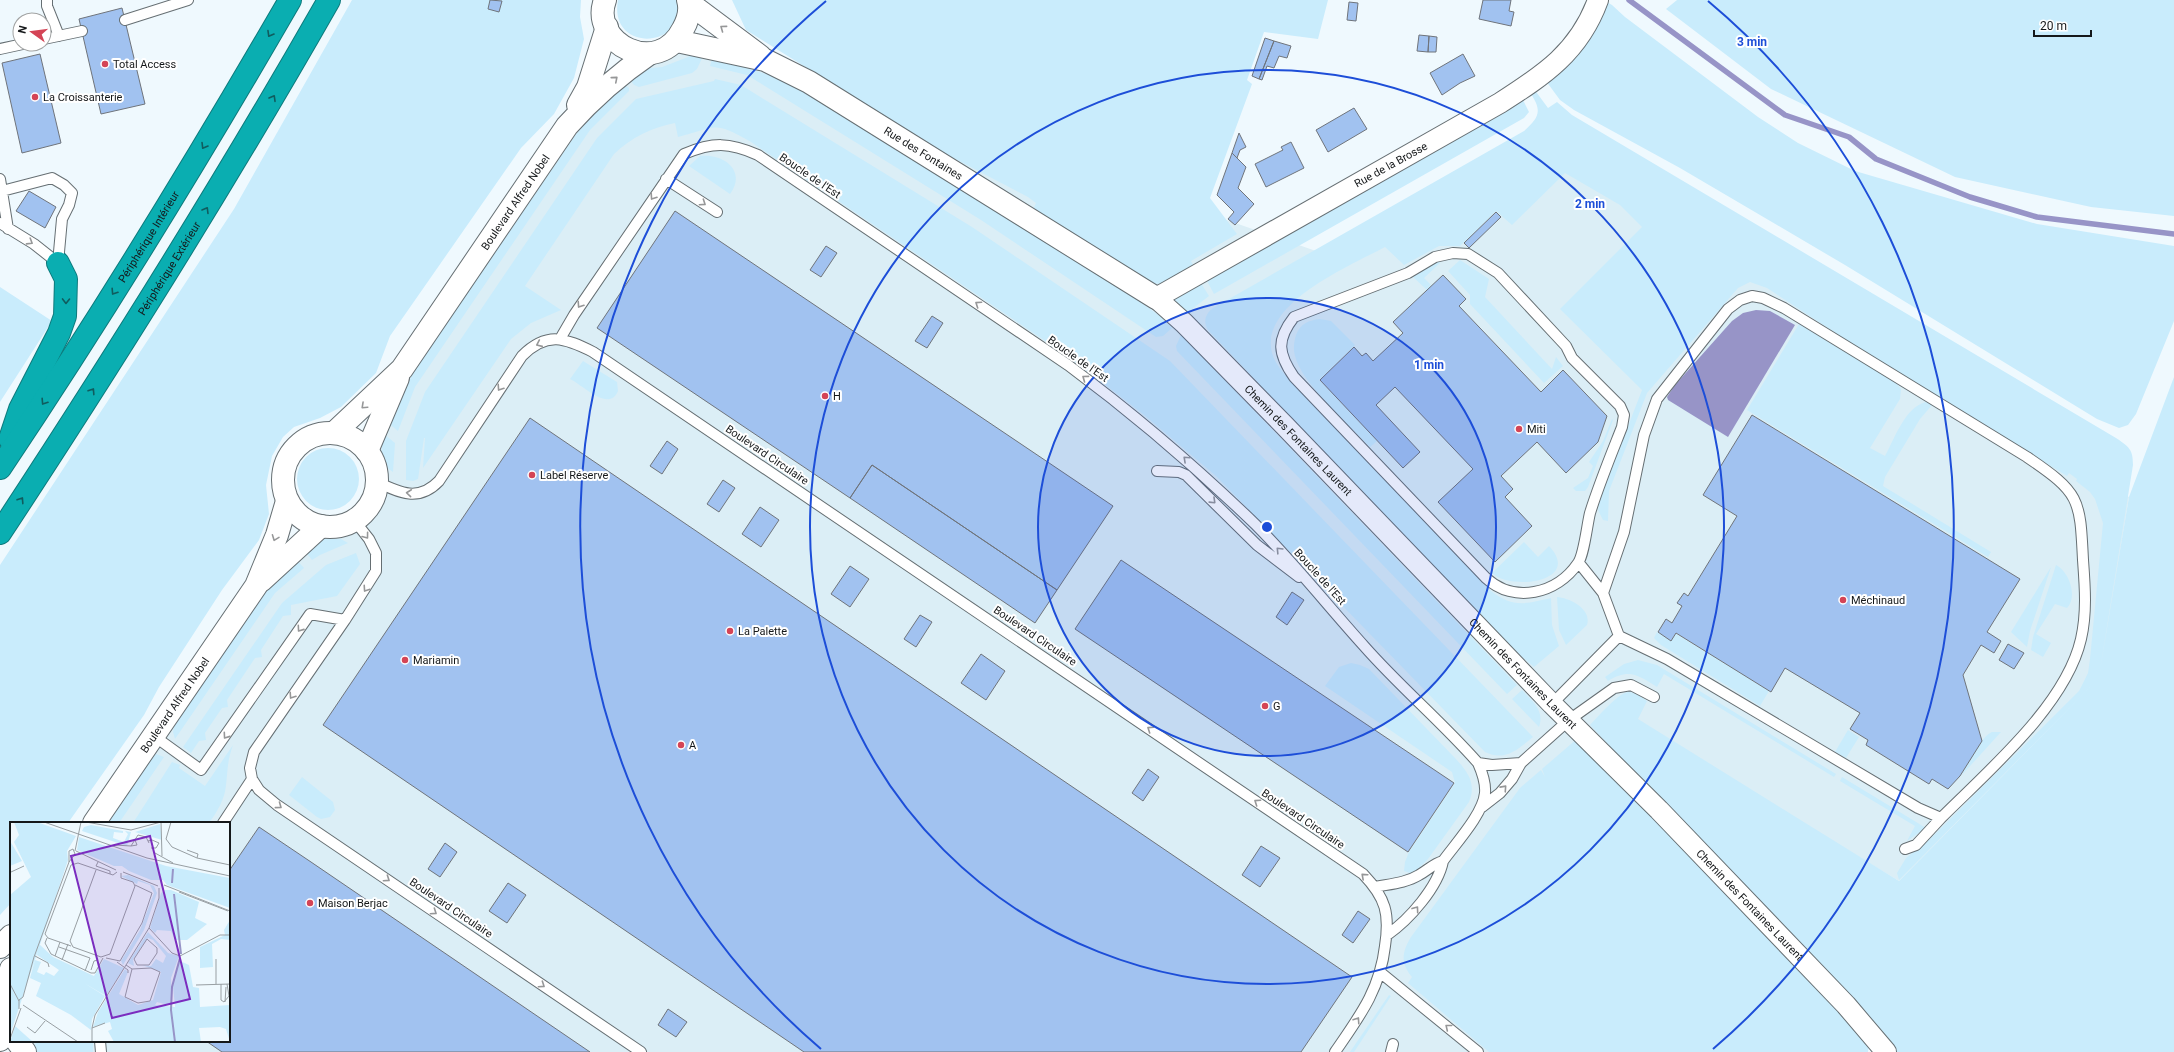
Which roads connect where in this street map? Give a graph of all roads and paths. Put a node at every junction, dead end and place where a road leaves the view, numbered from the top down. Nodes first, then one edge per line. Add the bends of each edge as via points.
1 (47, 0) edge
2 (157, 0) edge
3 (188, 0) edge
4 (290, 0) edge
5 (330, 0) edge
6 (605, 0) edge
7 (1598, 0) edge
8 (688, 2) edge
9 (149, 13) junction
10 (125, 20) dead end
11 (607, 27) junction
12 (82, 31) dead end
13 (59, 36) junction
14 (52, 37) edge
15 (677, 41) junction
16 (12, 46) edge
17 (0, 49) edge
18 (649, 54) junction
19 (765, 60) junction
20 (567, 126) junction
21 (0, 179) edge
22 (666, 179) junction
23 (2, 192) junction
24 (717, 212) dead end
25 (4, 226) edge
26 (58, 263) junction
27 (1156, 298) junction
28 (560, 339) junction
29 (402, 369) junction
30 (334, 433) junction
31 (367, 451) junction
32 (0, 468) edge
33 (1157, 471) dead end
34 (376, 482) junction
35 (287, 501) junction
36 (354, 520) junction
37 (321, 526) junction
38 (0, 533) edge
39 (1579, 563) junction
40 (256, 586) junction
41 (1315, 589) junction
42 (1603, 593) junction
43 (345, 620) junction
44 (1619, 636) junction
45 (1654, 697) dead end
46 (1552, 704) junction
47 (1569, 720) junction
48 (154, 736) junction
49 (1478, 763) junction
50 (1521, 763) junction
51 (252, 779) junction
52 (1481, 808) junction
53 (1941, 818) junction
54 (95, 822) edge
55 (224, 822) edge
56 (1905, 849) dead end
57 (1443, 860) junction
58 (1375, 887) junction
59 (1387, 935) junction
60 (10, 937) edge
61 (0, 947) edge
62 (1381, 972) junction
63 (10, 978) edge
64 (5, 1026) edge
65 (17, 1042) edge
66 (100, 1042) edge
67 (25, 1052) edge
68 (101, 1052) edge
69 (641, 1052) edge
70 (1335, 1052) edge
71 (1478, 1052) edge
72 (1886, 1052) edge

1 - 13 lane
2 - 9 lane
3 - 9 lane
4 -> 32 highway, Périphérique Intérieur via 181,184
38 -> 5 highway, Périphérique Extérieur via 193,230
6 - 11 main road via 604,20
7 - 27 street, Rue de la Brosse via 1591,18 1561,60 1500,104
8 - 15 main road via 689,18
19 -> 8 main road
9 - 10 lane
11 - 18 main road via 621,46 634,52
11 - 20 main road via 588,87
12 - 13 lane
13 - 14 lane
15 - 18 main road via 665,50
15 - 19 main road, Rue des Fontaines
16 - 17 lane
20 -> 18 main road, Boulevard Alfred Nobel via 589,101 624,71
19 - 27 main road, Rue des Fontaines via 809,82
20 - 29 main road, Boulevard Alfred Nobel
21 - 23 lane
22 -> 24 lane
22 -> 28 lane, Boucle de l'Est
41 -> 22 lane, Boucle de l'Est via 1255,525 1172,447 1104,391 758,155 741,147 726,144 710,145 684,154
23 - 25 lane
23 - 26 lane via 52,178 64,184 72,193 69,206 62,218
25 -> 26 lane via 34,244
26 -> 32 highway via 66,279 65,316 59,333 20,409
27 - 46 street, Chemin des Fontaines Laurent via 1284,424
28 -> 34 lane, Boulevard Circulaire via 539,343 522,356 431,490 423,494 408,494
58 -> 28 lane, Boulevard Circulaire via 1358,871 625,373 582,346
29 -> 30 main road, Boulevard Alfred Nobel
29 - 31 main road, Boulevard Alfred Nobel
30 - 31 main road via 353,439
30 - 35 main road via 312,436 299,444 289,456 283,478
31 - 34 main road via 374,466
33 -> 41 lane via 1179,472 1186,475 1257,545
34 - 36 main road via 372,501
35 - 37 main road via 301,517
35 -> 40 main road, Boulevard Alfred Nobel via 277,535
36 - 37 main road via 335,526
36 -> 43 lane via 369,539 376,553 377,562 372,578
37 - 40 main road, Boulevard Alfred Nobel
39 - 39 lane via 1557,584 1533,592 1518,594 1506,592 1495,586 1294,377 1284,363 1281,352 1284,333 1294,317 1408,273 1442,254 1468,254 1498,274 1566,346 1572,358 1620,406 1624,415 1622,427 1590,513
39 - 42 lane
40 - 48 main road, Boulevard Alfred Nobel
41 - 49 lane, Boucle de l'Est via 1364,647
42 - 44 lane
42 - 53 lane via 1624,532 1644,435 1657,399 1728,309 1740,300 1752,296 1784,308 2059,478 2072,493 2081,516 2086,603 2081,639 2071,667 2057,692 2019,740
43 -> 48 lane via 310,614 201,770
43 -> 51 lane via 254,752 250,768
44 - 46 lane
44 - 53 lane via 1666,659 1918,808
45 - 47 lane via 1639,687 1623,685 1614,688
46 - 47 street, Chemin des Fontaines Laurent
47 - 50 lane
47 - 72 street, Chemin des Fontaines Laurent via 1840,999
48 - 54 main road, Boulevard Alfred Nobel
49 - 50 lane
49 - 52 lane, Boucle de l'Est via 1486,791
52 -> 50 lane via 1500,793
51 - 55 lane
51 -> 69 lane, Boulevard Circulaire via 259,790 277,805
52 - 57 lane, Boucle de l'Est
53 - 56 lane via 1916,845
57 - 58 lane, Boucle de l'Est via 1410,880
59 -> 57 lane, Boucle de l'Est via 1416,910 1441,870
58 - 59 lane, Boulevard Circulaire via 1386,906
59 - 62 lane, Boulevard Circulaire
60 - 61 main road
70 -> 62 lane, Boulevard Circulaire via 1367,1006
71 -> 62 lane
63 - 64 main road
65 - 67 main road
66 - 68 lane

